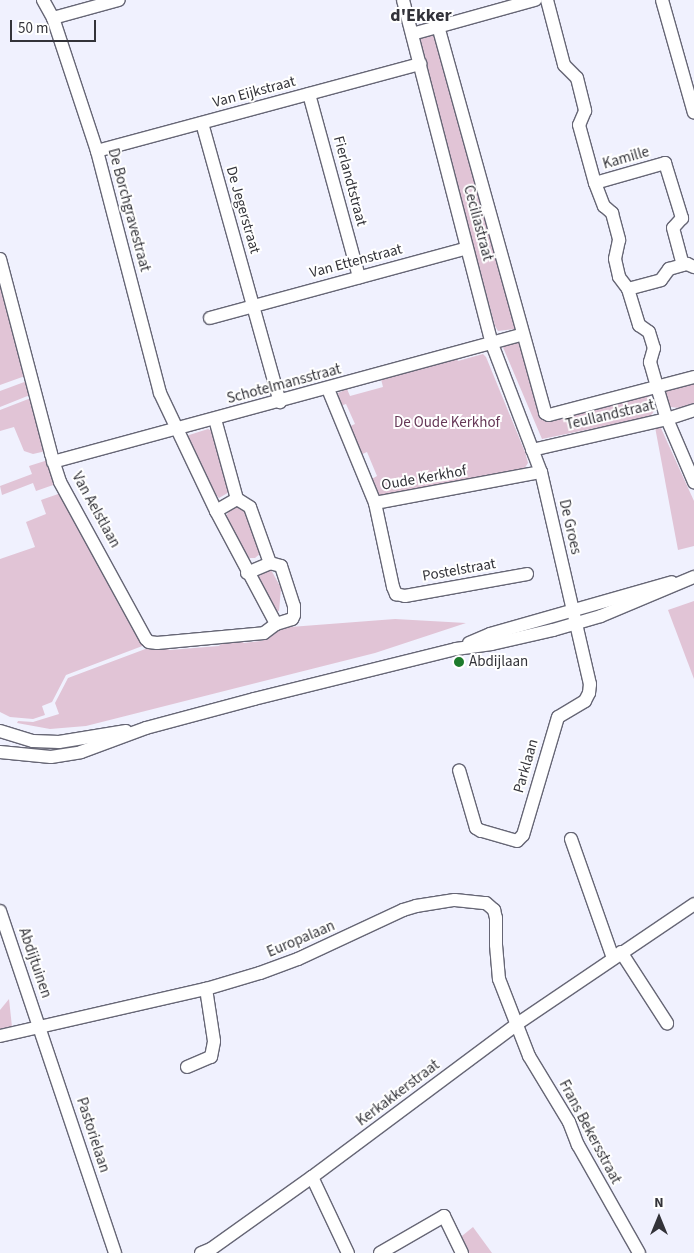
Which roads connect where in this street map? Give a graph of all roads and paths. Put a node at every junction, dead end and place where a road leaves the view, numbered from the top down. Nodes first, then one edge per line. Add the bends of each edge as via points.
1 (44, 0) edge
2 (119, 0) edge
3 (403, 0) edge
4 (534, 0) edge
5 (547, 0) edge
6 (662, 0) edge
7 (53, 18) junction
8 (438, 26) junction
9 (412, 34) junction
10 (420, 64) junction
11 (309, 94) junction
12 (694, 113) edge
13 (202, 123) junction
14 (96, 151) junction
15 (595, 183) junction
16 (467, 248) junction
17 (0, 259) edge
18 (689, 266) edge
19 (359, 278) junction
20 (628, 289) junction
21 (253, 306) junction
22 (210, 318) dead end
23 (522, 335) junction
24 (492, 344) junction
25 (694, 377) edge
26 (657, 387) junction
27 (328, 389) junction
28 (280, 402) junction
29 (694, 410) edge
30 (545, 413) joint
31 (215, 419) junction
32 (667, 419) junction
33 (176, 430) junction
34 (532, 450) junction
35 (53, 462) junction
36 (541, 472) junction
37 (694, 482) edge
38 (237, 499) junction
39 (375, 503) junction
40 (216, 511) junction
41 (270, 562) junction
42 (247, 573) junction
43 (527, 574) dead end
44 (694, 577) edge
45 (575, 617) junction
46 (276, 624) junction
47 (146, 728) junction
48 (0, 731) edge
49 (0, 752) edge
50 (459, 770) dead end
51 (571, 838) dead end
52 (694, 904) edge
53 (0, 910) edge
54 (617, 955) junction
55 (206, 989) junction
56 (667, 1023) dead end
57 (517, 1024) junction
58 (40, 1026) junction
59 (0, 1036) edge
60 (187, 1067) dead end
61 (312, 1177) junction
62 (115, 1253) edge
63 (201, 1253) edge
64 (348, 1253) edge
65 (380, 1253) edge
66 (462, 1253) edge
67 (639, 1253) edge

1 - 7 street, De Borchgravestraat
2 - 7 street
3 - 9 street, Ceciliastraat
4 - 8 street
5 - 15 street via 564,65 577,78 585,111 579,125
6 - 12 street
7 - 14 street, De Borchgravestraat
8 - 9 street
8 - 23 street, Ceciliastraat
9 - 10 street, Ceciliastraat
10 - 11 street, Van Eijkstraat
10 - 16 street, Ceciliastraat
11 - 13 street, Van Eijkstraat
11 - 19 street, Fierlandtstraat
13 - 14 street, Van Eijkstraat
13 - 21 street, De Jegerstraat
14 - 33 street, De Borchgravestraat via 160,393
15 - 18 street, Kamille via 665,163 682,218 673,228
15 - 20 street via 604,206 612,213 619,240 615,259 617,269
16 - 19 street, Van Ettenstraat
16 - 24 street, Ceciliastraat
17 - 35 street, Van Aelstlaan
18 - 20 street via 669,269 661,280
19 - 21 street, Van Ettenstraat
20 - 26 street via 639,325 649,332 654,348 650,362
21 - 22 street
21 - 28 street, De Jegerstraat
23 - 24 street, Schotelmansstraat
23 - 30 street, Ceciliastraat
24 - 27 street, Schotelmansstraat
24 - 34 street, Ceciliastraat
25 - 26 street, Teullandstraat
26 - 30 street, Teullandstraat via 550,415
26 - 32 street
27 - 28 street, Schotelmansstraat
27 - 39 street, Oude Kerkhof
28 - 31 street, Schotelmansstraat
29 - 32 street, Teullandstraat
31 - 33 street, Schotelmansstraat
31 - 38 street
32 - 34 street, Teullandstraat
32 - 37 street
33 - 35 street, Schotelmansstraat
33 - 40 street, De Borchgravestraat
34 - 36 street, De Groes
35 - 46 street, Van Aelstlaan via 97,552 149,642 264,633
36 - 39 street, Oude Kerkhof
36 - 45 street, De Groes
38 - 40 street
38 - 41 street via 250,507
39 - 43 street, Postelstraat via 396,594 405,596
40 - 42 street, De Borchgravestraat
41 - 42 street
41 - 46 street via 281,566 294,606 292,619
42 - 46 street, De Borchgravestraat
44 - 45 street via 653,586
45 - 47 street via 490,634 456,649
45 - 50 street, Parklaan via 590,693 585,701 558,717 523,835 517,841 476,828
47 - 48 street via 59,742 33,740
47 - 49 street via 74,754 52,757
51 - 54 street via 597,917
52 - 54 street, Kerkakkerstraat
53 - 58 street, Abdijtuinen
54 - 56 street
54 - 57 street, Kerkakkerstraat
55 - 57 street, Europalaan via 298,959 402,910 433,902 476,901 486,903 494,910 500,979
55 - 58 street, Europalaan
55 - 60 street via 214,1041 210,1057
57 - 61 street, Kerkakkerstraat
57 - 67 street, Frans Bekersstraat via 538,1073 569,1122 578,1145
58 - 59 street, Europalaan
58 - 62 street, Pastorielaan
61 - 63 street, Kerkakkerstraat
61 - 64 street
65 - 66 street via 444,1216

